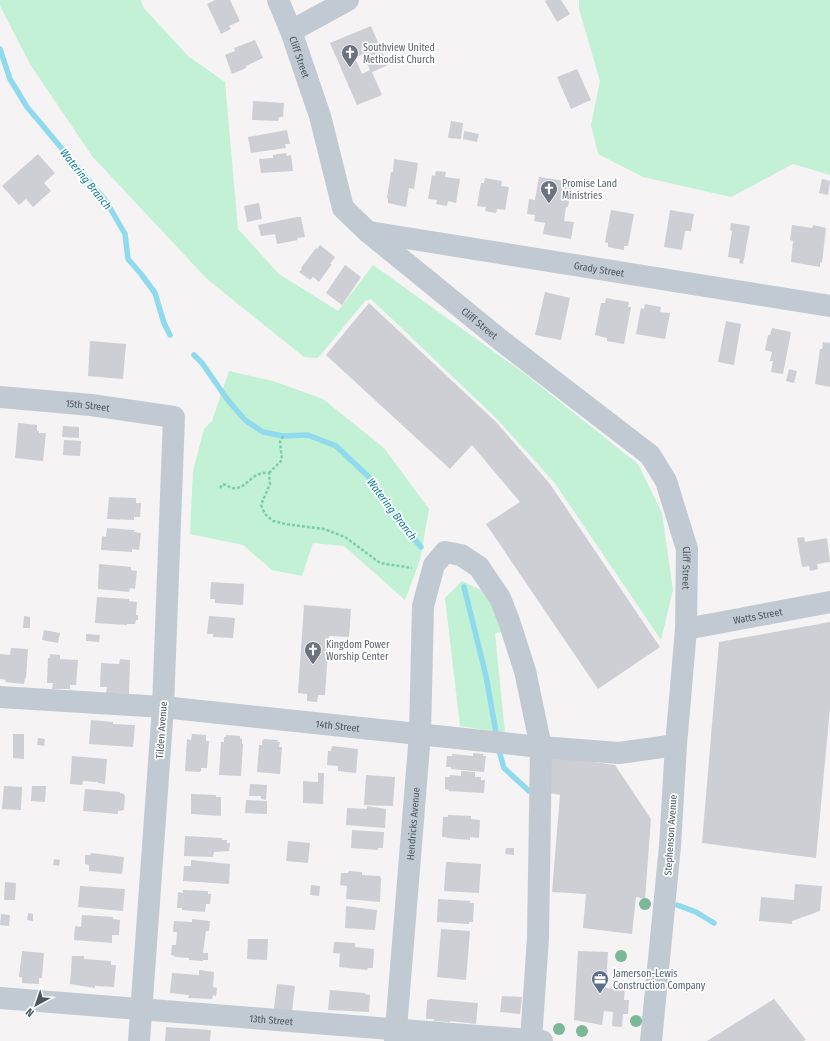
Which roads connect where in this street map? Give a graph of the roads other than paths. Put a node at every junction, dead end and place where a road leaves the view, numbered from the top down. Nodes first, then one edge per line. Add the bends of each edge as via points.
1 (278, 0) edge
2 (348, 0) edge
3 (291, 31) junction
4 (368, 232) junction
5 (830, 306) edge
6 (0, 397) edge
7 (174, 418) joint
8 (830, 602) edge
9 (686, 629) junction
10 (0, 697) edge
11 (163, 707) junction
12 (420, 734) junction
13 (676, 745) junction
14 (541, 747) junction
15 (0, 998) edge
16 (141, 1010) junction
17 (396, 1035) edge
18 (139, 1041) edge
19 (536, 1041) edge
20 (651, 1041) edge

1 - 3 street, Cliff Street
2 - 3 street
3 - 4 street, Cliff Street via 320,116 343,208
4 - 5 street, Grady Street
4 - 9 street, Cliff Street via 503,342 650,456 666,481 687,549
6 - 7 street, 15th Street via 91,405
7 - 11 street, Tilden Avenue
8 - 9 street, Watts Street
9 - 13 street, Stephenson Avenue
10 - 11 street, 14th Street
11 - 12 street, 14th Street
11 - 16 street, Tilden Avenue
12 - 14 street, 14th Street
12 - 14 street, Hendricks Avenue via 423,606 434,566 445,552 461,555 479,567 500,598 525,671
12 - 17 street, Hendricks Avenue
13 - 14 street, 14th Street via 618,753
13 - 20 street, Stephenson Avenue via 670,846
14 - 19 street
15 - 16 street, 13th Street
16 - 17 street, 13th Street
16 - 18 street, Tilden Avenue
17 - 19 street, 13th Street

